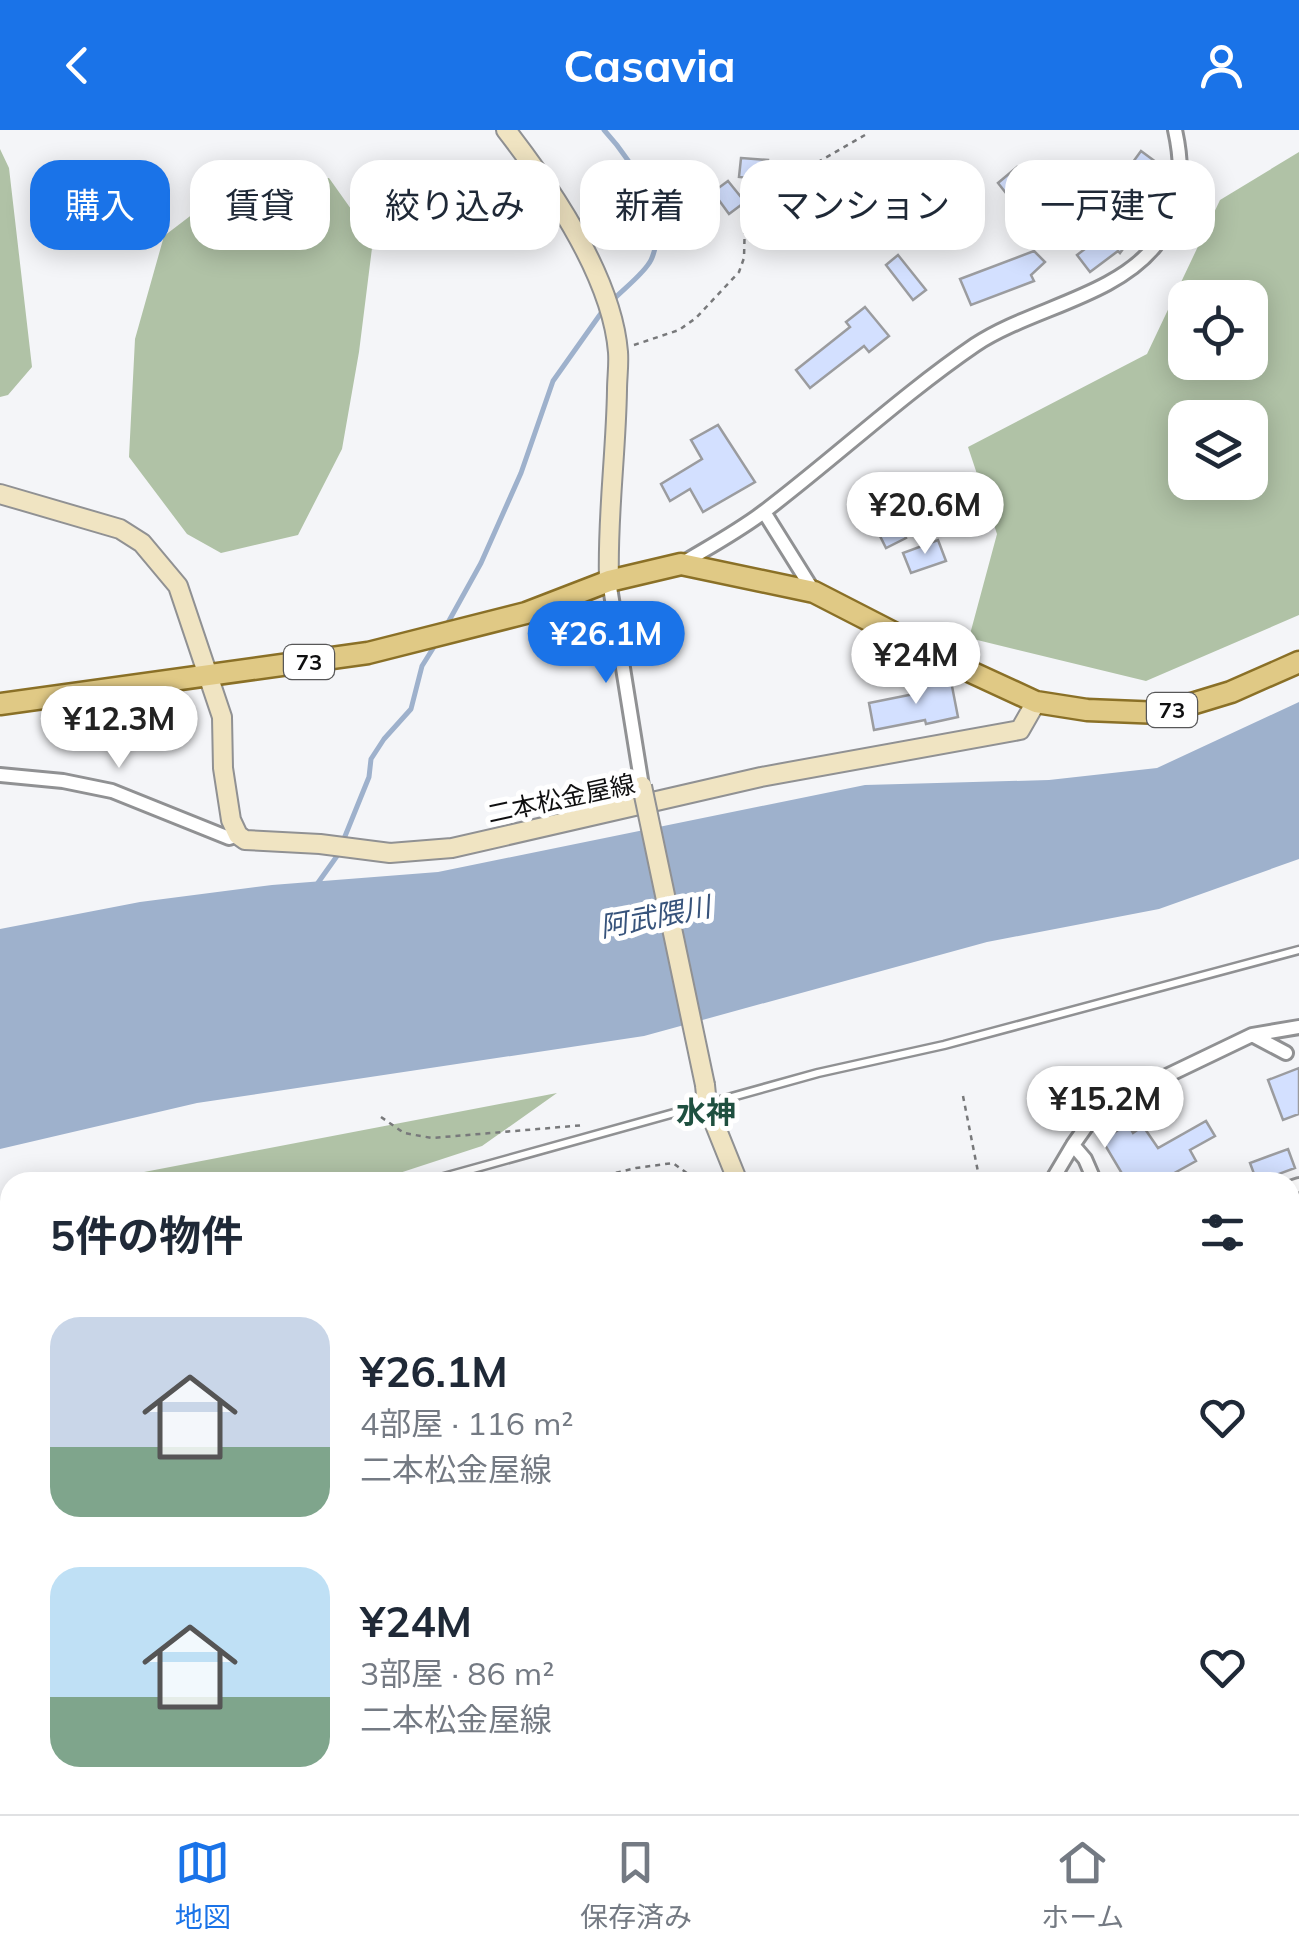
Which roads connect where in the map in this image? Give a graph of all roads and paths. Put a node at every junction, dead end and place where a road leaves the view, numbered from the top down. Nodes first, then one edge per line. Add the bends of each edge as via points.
1 (506, 130) edge
2 (1175, 130) edge
3 (866, 135) dead end
4 (618, 350) junction
5 (0, 494) edge
6 (764, 512) junction
7 (681, 564) junction
8 (609, 580) junction
9 (814, 592) junction
10 (1299, 662) edge
11 (208, 677) junction
12 (1036, 702) junction
13 (0, 704) edge
14 (0, 775) edge
15 (642, 786) joint
16 (238, 835) junction
17 (1299, 950) edge
18 (1299, 1027) edge
19 (1252, 1035) junction
20 (1286, 1053) dead end
21 (962, 1096) dead end
22 (708, 1105) junction
23 (381, 1117) dead end
24 (604, 1132) junction
25 (1072, 1145) junction
26 (462, 1172) edge
27 (619, 1172) edge
28 (685, 1172) edge
29 (734, 1172) edge
30 (978, 1172) edge
31 (1057, 1172) edge
32 (1090, 1172) edge

1 - 4 street via 585,248
2 - 6 street via 1181,183 1167,226 1142,261 978,343
3 - 4 path via 756,198 745,218 739,272 696,318
4 - 8 street
5 - 11 street via 120,528 142,543 178,586
6 - 7 street
6 - 9 street
7 - 8 main road, 73
7 - 9 main road, 73
8 - 11 main road, 73 via 526,613 368,652
8 - 15 street
9 - 12 main road, 73
10 - 12 main road, 73 via 1162,713
11 - 13 main road, 73
11 - 16 street via 222,718 228,806
12 - 16 street, 二本松金屋線 via 1020,730 761,776 452,848 390,853 254,842
14 - 16 street via 112,791 229,838
15 - 22 street, bridge
17 - 22 lane
18 - 19 street
19 - 20 street
19 - 25 street via 1130,1094 1090,1121
21 - 30 path
22 - 24 lane
22 - 29 street
23 - 24 path via 411,1136 432,1138 596,1124
24 - 26 lane
25 - 31 street
25 - 32 street
27 - 28 path via 673,1164

